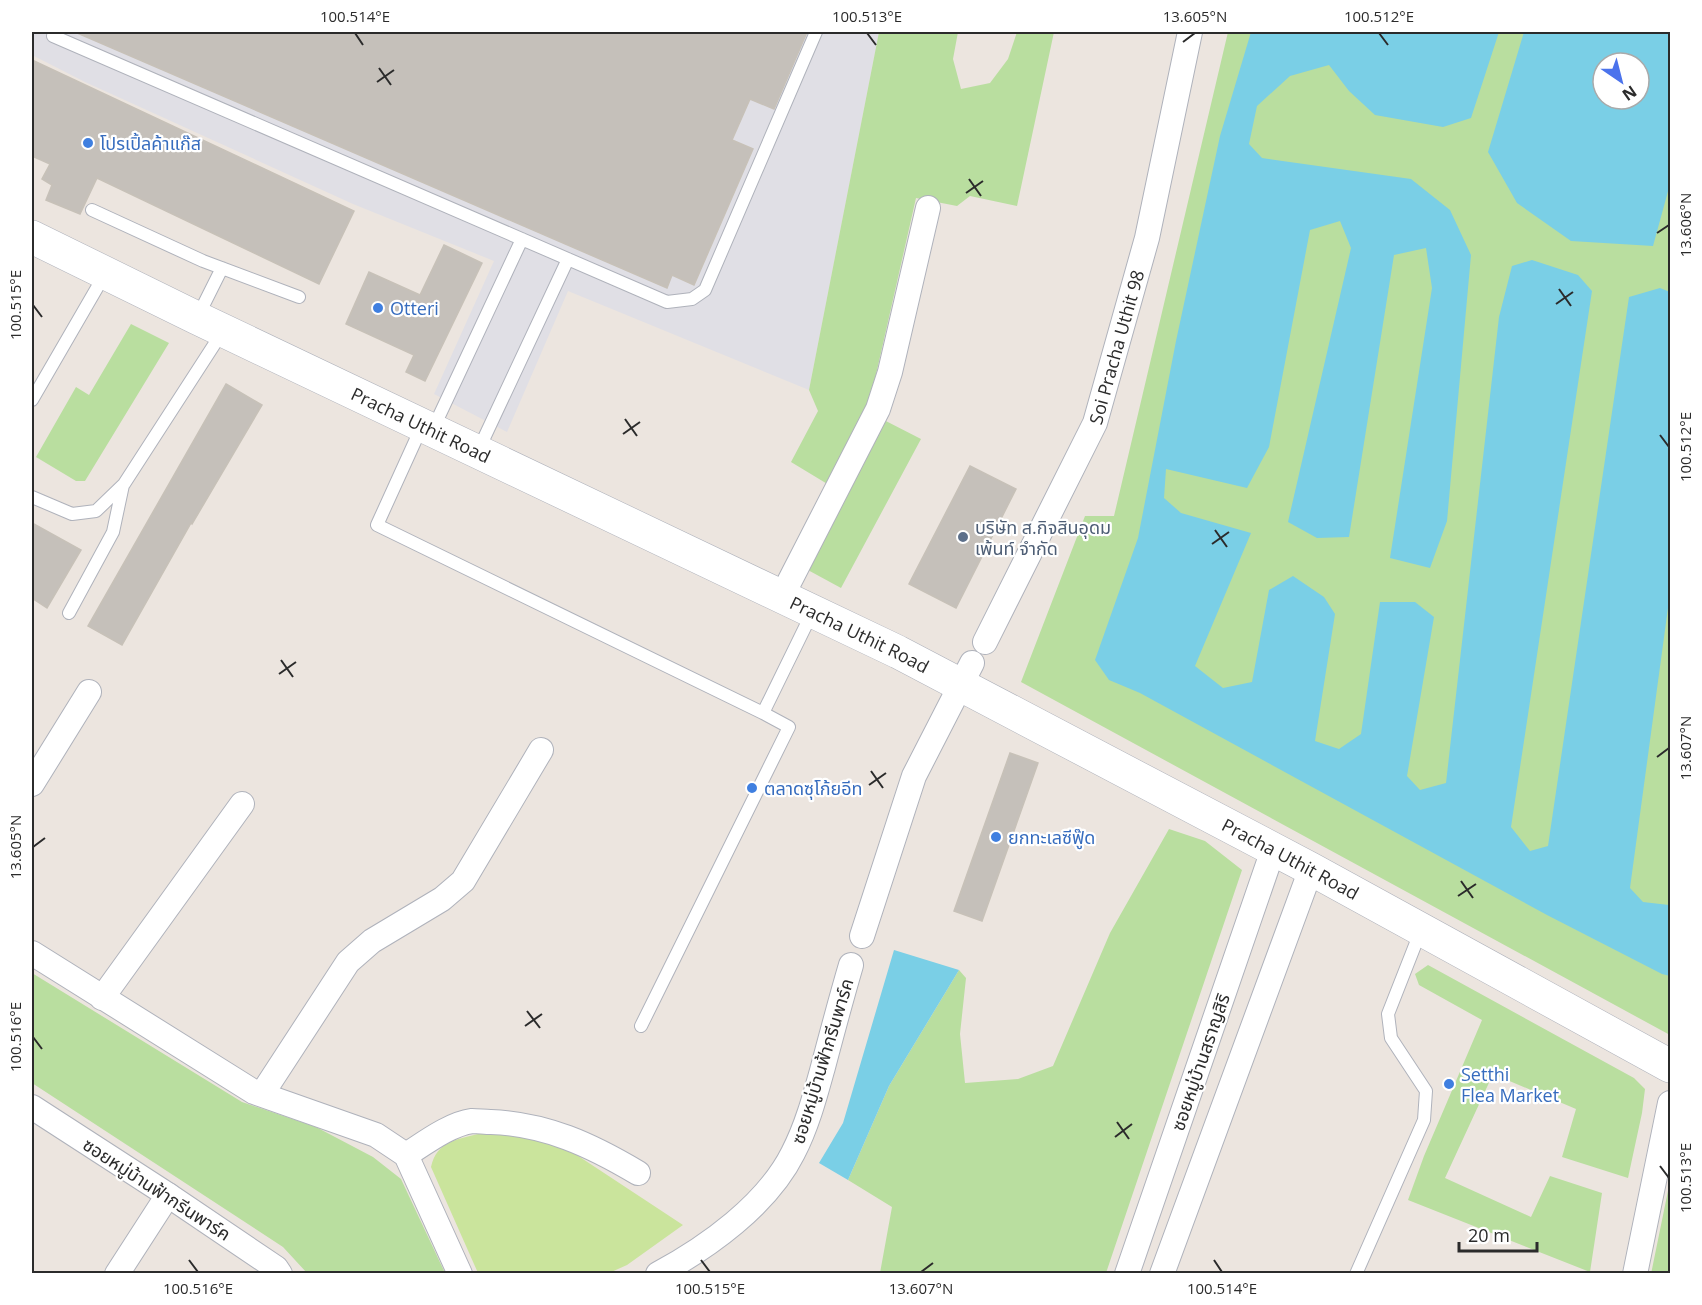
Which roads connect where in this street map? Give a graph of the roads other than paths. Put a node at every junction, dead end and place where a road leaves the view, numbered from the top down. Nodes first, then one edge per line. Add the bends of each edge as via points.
1 (816, 32) edge
2 (1190, 32) edge
3 (53, 36) dead end
4 (928, 208) dead end
5 (92, 210) dead end
6 (32, 237) edge
7 (522, 239) junction
8 (568, 259) junction
9 (222, 268) junction
10 (105, 273) junction
11 (298, 297) dead end
12 (210, 324) junction
13 (32, 400) edge
14 (428, 428) junction
15 (478, 452) junction
16 (124, 484) junction
17 (32, 497) edge
18 (781, 598) junction
19 (812, 612) junction
20 (69, 613) dead end
21 (985, 642) dead end
22 (966, 674) junction
23 (89, 692) dead end
24 (763, 713) junction
25 (541, 750) dead end
26 (32, 784) edge
27 (242, 804) dead end
28 (1273, 850) junction
29 (1311, 868) junction
30 (1421, 929) junction
31 (862, 936) dead end
32 (32, 953) edge
33 (851, 965) dead end
34 (102, 998) junction
35 (641, 1026) dead end
36 (1671, 1066) edge
37 (262, 1094) junction
38 (1671, 1102) edge
39 (32, 1107) edge
40 (406, 1155) junction
41 (638, 1173) dead end
42 (168, 1195) junction
43 (117, 1274) edge
44 (280, 1274) edge
45 (460, 1274) edge
46 (658, 1274) edge
47 (1127, 1274) edge
48 (1162, 1274) edge
49 (1356, 1274) edge
50 (1635, 1274) edge

1 - 8 lane via 705,290 692,299 668,302
2 - 21 street, Soi Pracha Uthit 98 via 1147,238 1095,423
3 - 7 lane
4 - 18 street via 878,409
5 - 9 lane
6 - 10 main road, Pracha Uthit Road
7 - 8 lane
7 - 14 lane
8 - 15 lane
9 - 11 lane
9 - 12 lane
10 - 12 main road, Pracha Uthit Road
10 - 13 lane
12 - 14 main road, Pracha Uthit Road
12 - 16 lane
14 - 15 main road, Pracha Uthit Road
14 - 24 lane via 377,525
15 - 18 main road, Pracha Uthit Road
16 - 17 lane via 96,511 72,514
16 - 20 lane via 113,532
18 - 19 main road, Pracha Uthit Road
19 - 22 main road, Pracha Uthit Road via 898,652
19 - 24 lane
22 - 28 main road, Pracha Uthit Road
22 - 31 street via 914,776
23 - 26 street
24 - 35 lane via 789,727
25 - 37 street via 463,881 442,899 372,941 348,962
27 - 34 street
28 - 29 main road, Pracha Uthit Road
28 - 47 street, ซอยหมู่บ้านสราญสิริ
29 - 30 main road, Pracha Uthit Road
29 - 48 street, ซอยหมู่บ้านสราญสิริ
30 - 36 main road, Pracha Uthit Road
30 - 49 lane via 1388,1014 1391,1038 1426,1090 1424,1119
32 - 34 street
33 - 46 street, ซอยหมู่บ้านฟ้ากรีนพาร์ค via 810,1113 793,1155 766,1193 710,1244
34 - 37 street
37 - 40 street via 376,1135
38 - 50 street
39 - 42 street, ซอยหมู่บ้านฟ้ากรีนพาร์ค
40 - 41 street via 439,1134 471,1121 518,1123 566,1137
40 - 45 street
42 - 43 street
42 - 44 street, ซอยหมู่บ้านฟ้ากรีนพาร์ค

